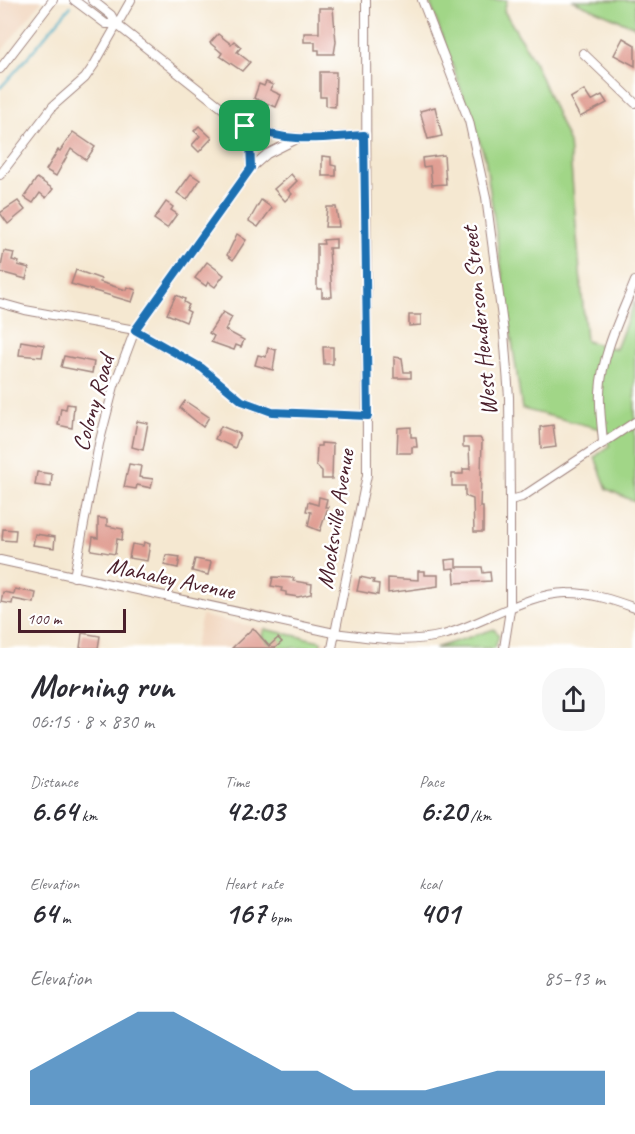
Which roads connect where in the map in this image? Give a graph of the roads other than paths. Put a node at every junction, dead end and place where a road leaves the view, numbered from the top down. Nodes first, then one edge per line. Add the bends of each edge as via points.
1 (53, 0) edge
2 (74, 0) edge
3 (92, 0) edge
4 (131, 0) edge
5 (366, 0) edge
6 (422, 0) edge
7 (116, 24) junction
8 (583, 53) dead end
9 (0, 69) edge
10 (635, 103) edge
11 (245, 126) junction
12 (364, 135) junction
13 (294, 140) junction
14 (251, 168) junction
15 (0, 175) edge
16 (635, 281) edge
17 (0, 303) edge
18 (135, 330) junction
19 (368, 416) junction
20 (635, 422) edge
21 (603, 443) junction
22 (510, 500) junction
23 (0, 560) edge
24 (74, 577) junction
25 (635, 608) edge
26 (510, 610) junction
27 (334, 633) junction
28 (332, 648) edge
29 (504, 648) edge

1 - 9 street
2 - 7 street via 106,24
3 - 7 street
4 - 7 street
5 - 12 street, Mocksville Avenue
6 - 22 street, West Henderson Street via 469,121 486,197 505,355
7 - 11 street
7 - 15 street via 85,78 52,106
8 - 10 street
11 - 13 street
11 - 14 street
12 - 13 street
12 - 19 street, Mocksville Avenue
13 - 14 street, Colony Road via 267,154
14 - 18 street, Colony Road
16 - 21 street via 602,379
17 - 18 street
18 - 19 street via 202,368 242,401 272,412
18 - 24 street, Colony Road via 114,386 99,444
19 - 27 street, Mocksville Avenue via 364,495
20 - 21 street
21 - 22 street via 522,497
22 - 26 street, West Henderson Street
23 - 24 street, Mahaley Avenue
24 - 27 street, Mahaley Avenue
25 - 26 street, Mahaley Avenue via 597,595 568,592 536,598
26 - 27 street, Mahaley Avenue via 475,625 414,640
26 - 29 street, West Henderson Street
27 - 28 street, Mocksville Avenue

